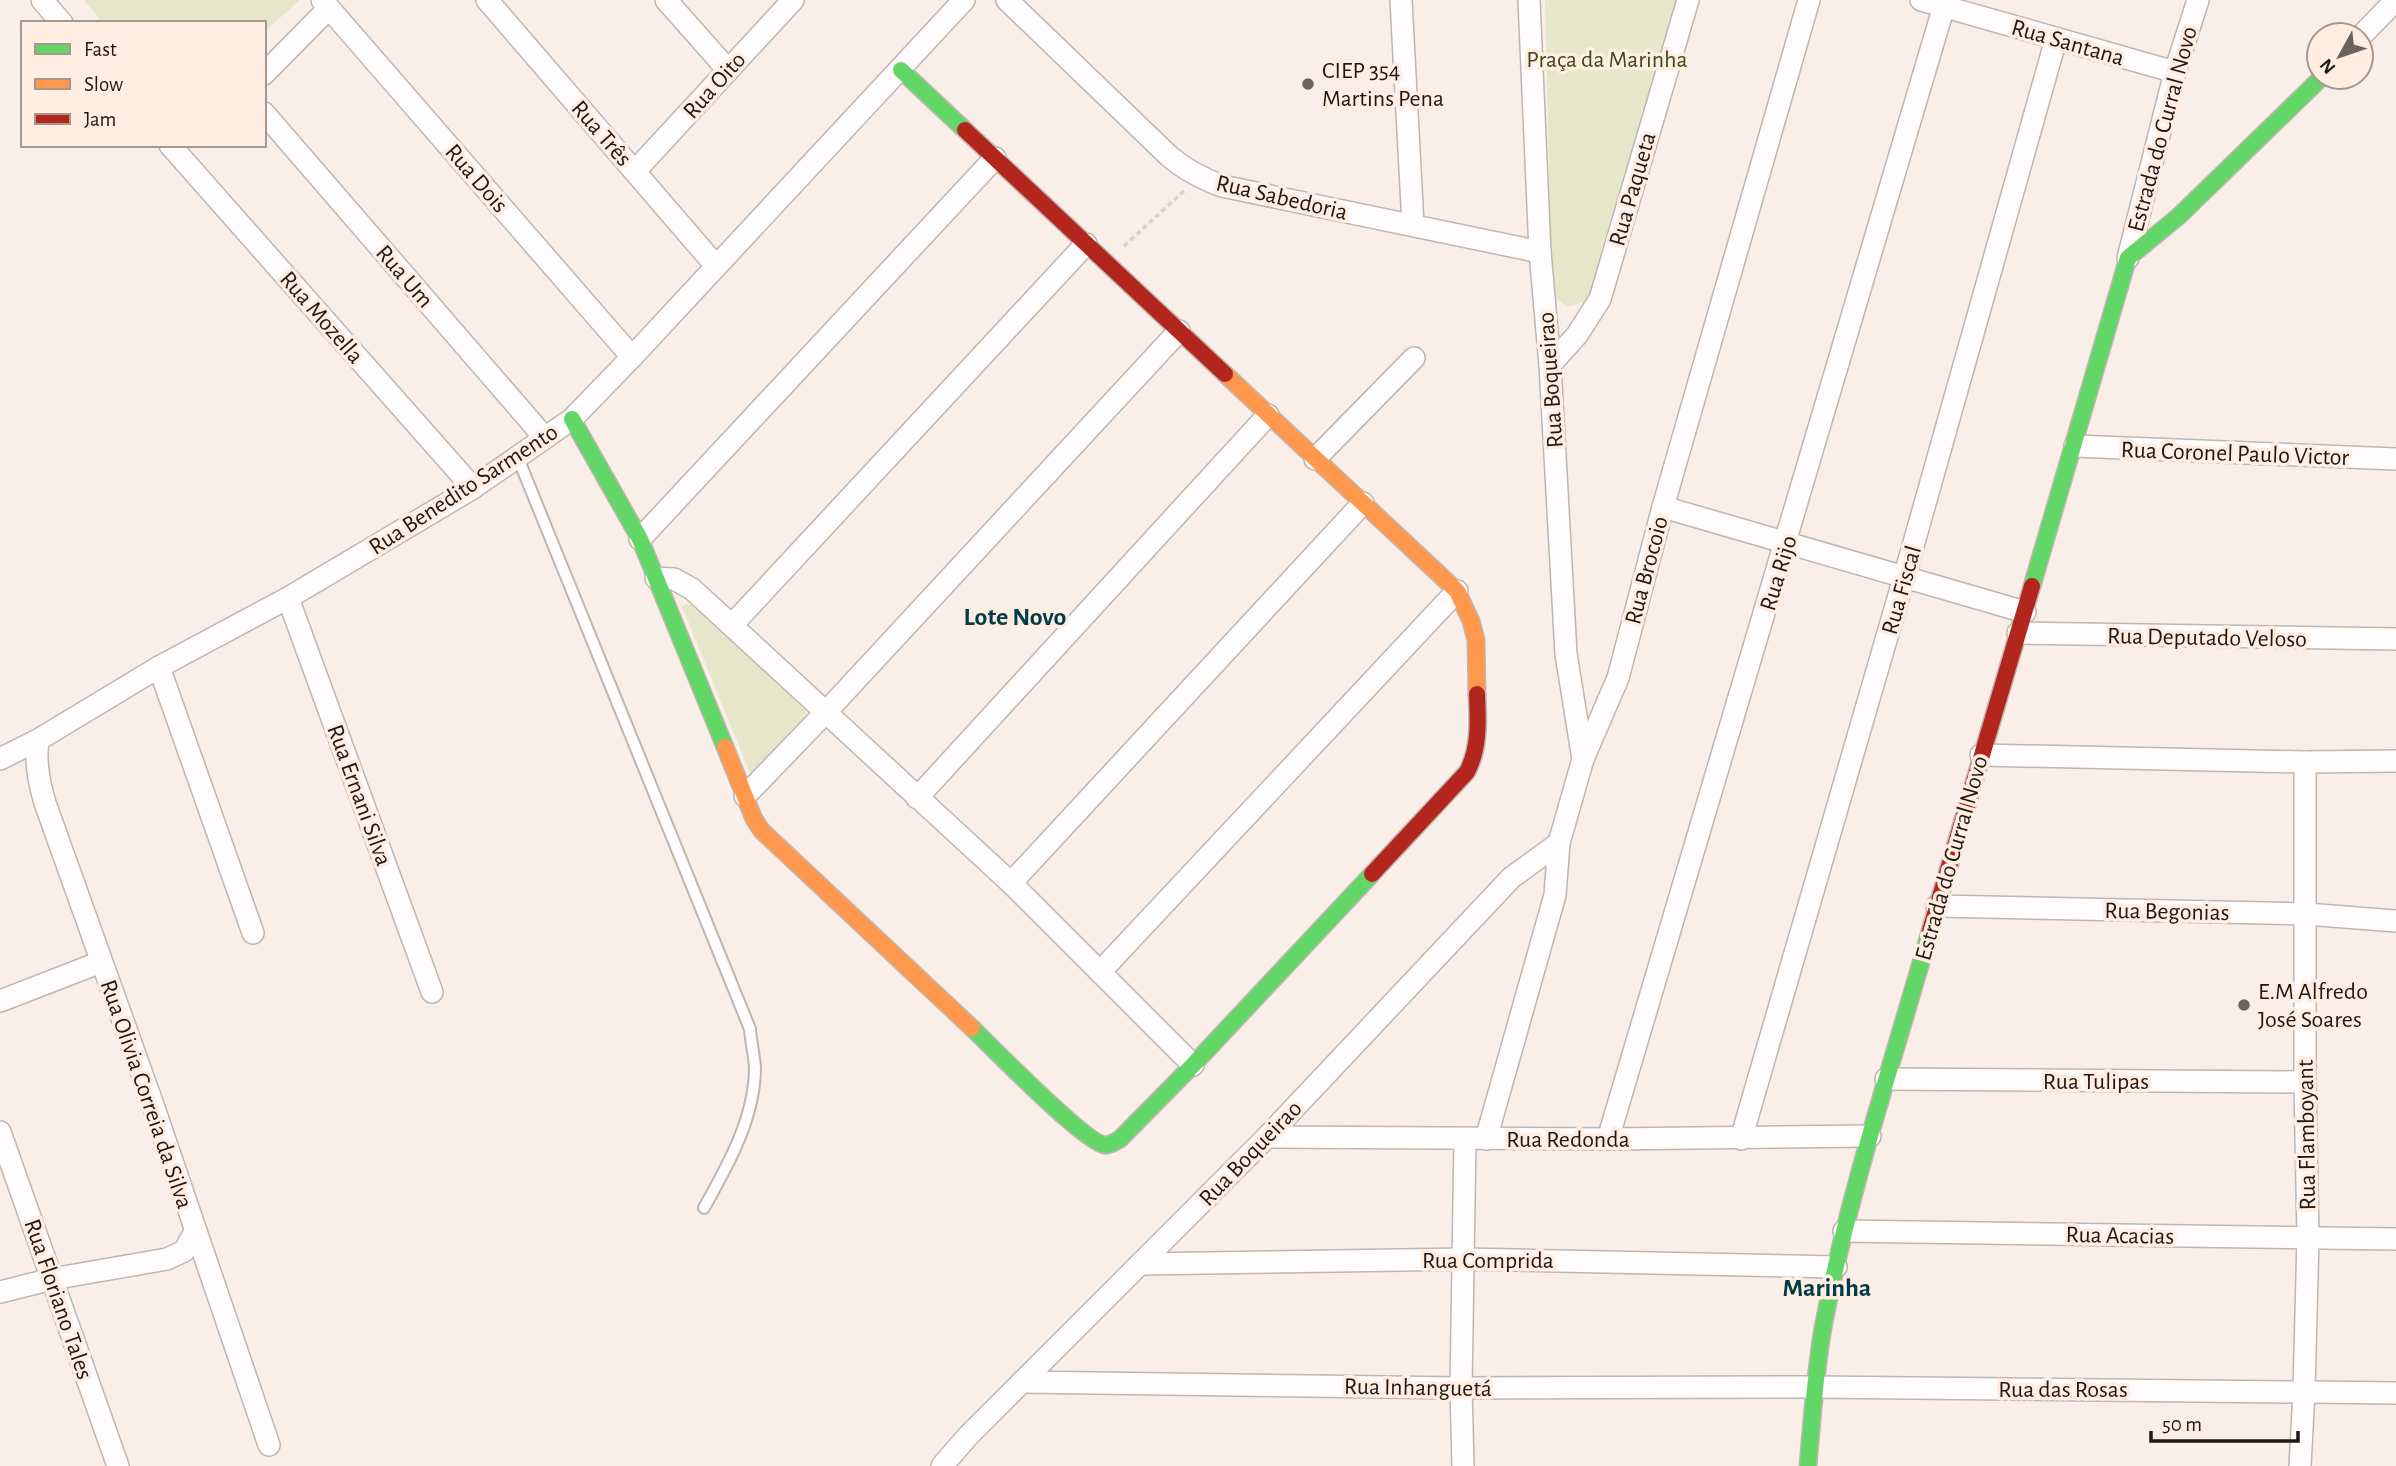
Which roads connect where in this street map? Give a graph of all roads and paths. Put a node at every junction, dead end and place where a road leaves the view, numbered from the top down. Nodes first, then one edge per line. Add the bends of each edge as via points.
1 (42, 0) edge
2 (487, 0) edge
3 (666, 0) edge
4 (793, 0) edge
5 (964, 0) edge
6 (1007, 0) edge
7 (1401, 0) edge
8 (1529, 0) edge
9 (1688, 0) edge
10 (1809, 0) edge
11 (1921, 0) edge
12 (2198, 0) edge
13 (2393, 1) edge
14 (325, 4) edge
15 (1944, 6) junction
16 (60, 21) edge
17 (2375, 21) edge
18 (2056, 39) junction
19 (728, 70) junction
20 (901, 70) junction
21 (266, 72) edge
22 (2175, 72) junction
23 (2308, 91) edge
24 (266, 115) edge
25 (172, 147) edge
26 (995, 159) junction
27 (635, 171) junction
28 (1201, 178) junction
29 (1413, 225) junction
30 (1086, 244) junction
31 (1540, 252) junction
32 (2127, 258) junction
33 (1106, 263) junction
34 (716, 266) junction
35 (1179, 331) junction
36 (632, 357) junction
37 (1414, 359) dead end
38 (1550, 365) junction
39 (1268, 415) junction
40 (572, 419) junction
41 (545, 438) junction
42 (2075, 446) junction
43 (518, 457) junction
44 (1315, 459) junction
45 (2396, 459) edge
46 (473, 488) junction
47 (1363, 503) junction
48 (1663, 507) junction
49 (640, 539) junction
50 (1787, 543) junction
51 (656, 578) junction
52 (1904, 578) junction
53 (1457, 592) junction
54 (288, 598) junction
55 (2025, 612) junction
56 (732, 625) junction
57 (2018, 633) junction
58 (2396, 639) edge
59 (159, 667) junction
60 (826, 712) junction
61 (38, 740) junction
62 (1981, 755) junction
63 (0, 759) edge
64 (1583, 759) junction
65 (2396, 761) edge
66 (2305, 762) junction
67 (745, 796) junction
68 (917, 798) junction
69 (1559, 843) junction
70 (1011, 883) junction
71 (1937, 906) junction
72 (2306, 914) junction
73 (2396, 921) edge
74 (253, 933) dead end
75 (101, 962) junction
76 (1100, 972) junction
77 (432, 992) dead end
78 (0, 1002) edge
79 (1193, 1066) junction
80 (1886, 1079) junction
81 (2305, 1082) junction
82 (0, 1132) edge
83 (1870, 1136) junction
84 (1266, 1138) junction
85 (1476, 1139) junction
86 (1608, 1139) junction
87 (1741, 1139) junction
88 (704, 1208) dead end
89 (1844, 1231) junction
90 (195, 1232) junction
91 (2308, 1238) junction
92 (2396, 1239) edge
93 (1465, 1259) junction
94 (1140, 1264) junction
95 (1836, 1267) junction
96 (52, 1279) junction
97 (0, 1292) edge
98 (1022, 1382) junction
99 (1814, 1387) junction
100 (1461, 1388) junction
101 (2304, 1391) junction
102 (2396, 1393) edge
103 (269, 1445) dead end
104 (118, 1466) edge
105 (942, 1466) edge
106 (1463, 1466) edge
107 (1808, 1466) edge
108 (2300, 1466) edge

1 - 16 street
2 - 27 street, Rua Três
3 - 19 street
4 - 19 street, Rua Oito
5 - 20 street, Rua Benedito Sarmento
6 - 28 street, Rua Sabedoria via 1169,156
7 - 29 street
8 - 31 street, Rua Boqueirao
9 - 38 street, Rua Paqueta via 1600,299
10 - 48 street, Rua Brocoio
11 - 15 street, Rua Santana
12 - 22 street, Estrada do Curral Novo
13 - 17 street
14 - 21 street
14 - 36 street, Rua Dois
15 - 18 street, Rua Santana
15 - 50 street, Rua Rijo
18 - 22 street, Rua Santana
18 - 52 street, Rua Fiscal
19 - 27 street, Rua Oito
20 - 26 street
20 - 34 street, Rua Benedito Sarmento
22 - 32 street, Estrada do Curral Novo
23 - 32 street, Estrada do Curral Novo via 2179,216
24 - 41 street, Rua Um
25 - 46 street, Rua Mozella
26 - 30 street
26 - 49 street
27 - 34 street, Rua Três
28 - 29 street, Rua Sabedoria
28 - 33 path
29 - 31 street, Rua Sabedoria
30 - 33 street
30 - 56 street
31 - 38 street, Rua Boqueirao
32 - 42 street, Estrada do Curral Novo
33 - 35 street
34 - 36 street, Rua Benedito Sarmento
35 - 39 street
35 - 60 street
36 - 40 street, Rua Benedito Sarmento
37 - 44 street
38 - 64 street, Rua Boqueirao via 1566,654
39 - 44 street
39 - 68 street
40 - 41 street, Rua Benedito Sarmento
40 - 49 street
41 - 43 street, Rua Benedito Sarmento
42 - 45 street, Rua Coronel Paulo Victor
42 - 55 street, Estrada do Curral Novo
43 - 46 street, Rua Benedito Sarmento
43 - 88 lane via 750,1029 755,1068 749,1109 733,1156
44 - 47 street
46 - 54 street, Rua Benedito Sarmento
47 - 53 street
47 - 70 street
48 - 50 street
48 - 64 street, Rua Brocoio via 1618,678
49 - 51 street
50 - 52 street
50 - 86 street, Rua Rijo
51 - 56 street via 682,583
51 - 67 street
52 - 55 street
52 - 87 street, Rua Fiscal
53 - 76 street
53 - 79 street via 1476,640 1478,733 1475,757 1467,772
54 - 59 street, Rua Benedito Sarmento
54 - 77 street, Rua Ernani Silva
55 - 57 street, Estrada do Curral Novo
56 - 60 street
57 - 58 street, Rua Deputado Veloso
57 - 62 street, Estrada do Curral Novo
59 - 61 street, Rua Benedito Sarmento
59 - 74 street
60 - 67 street
60 - 68 street
61 - 63 street, Rua Benedito Sarmento
61 - 75 street, Rua Olivia Correia da Silva via 38,779
62 - 66 street
62 - 71 street, Estrada do Curral Novo
64 - 69 street, Rua Brocoio
65 - 66 street
66 - 72 street, Rua Flamboyant
67 - 79 street via 754,819 775,845 1093,1141 1103,1145 1119,1139
68 - 70 street
69 - 84 street, Rua Boqueirao via 1511,878
69 - 85 street, Rua Brocoio via 1555,895
70 - 76 street
71 - 72 street, Rua Begonias
71 - 80 street, Estrada do Curral Novo
72 - 73 street, Rua Begonias
72 - 81 street, Rua Flamboyant
75 - 78 street
75 - 90 street, Rua Olivia Correia da Silva
76 - 79 street
80 - 81 street, Rua Tulipas
80 - 83 street, Estrada do Curral Novo
81 - 91 street, Rua Flamboyant
82 - 96 street, Rua Floriano Tales
83 - 87 street, Rua Redonda
83 - 89 street, Estrada do Curral Novo
84 - 85 street, Rua Redonda
84 - 94 street, Rua Boqueirao
85 - 86 street, Rua Redonda
85 - 93 street, Rua Brocoio
86 - 87 street, Rua Redonda
89 - 91 street, Rua Acacias
89 - 95 street, Estrada do Curral Novo
90 - 96 street via 177,1256
90 - 103 street, Rua Olivia Correia da Silva
91 - 92 street, Rua Acacias
91 - 101 street, Rua Flamboyant
93 - 94 street, Rua Comprida
93 - 95 street, Rua Comprida
93 - 100 street, Rua Brocoio
94 - 98 street, Rua Boqueirao
95 - 99 street, Estrada do Curral Novo
96 - 97 street
96 - 104 street, Rua Floriano Tales
98 - 100 street, Rua Inhanguetá
98 - 105 street, Rua Boqueirao
99 - 100 street, Rua Inhanguetá
99 - 101 street, Rua das Rosas
99 - 107 street, Estrada do Curral Novo
100 - 106 street, Rua Brocoio
101 - 102 street, Rua das Rosas
101 - 108 street, Rua Flamboyant

